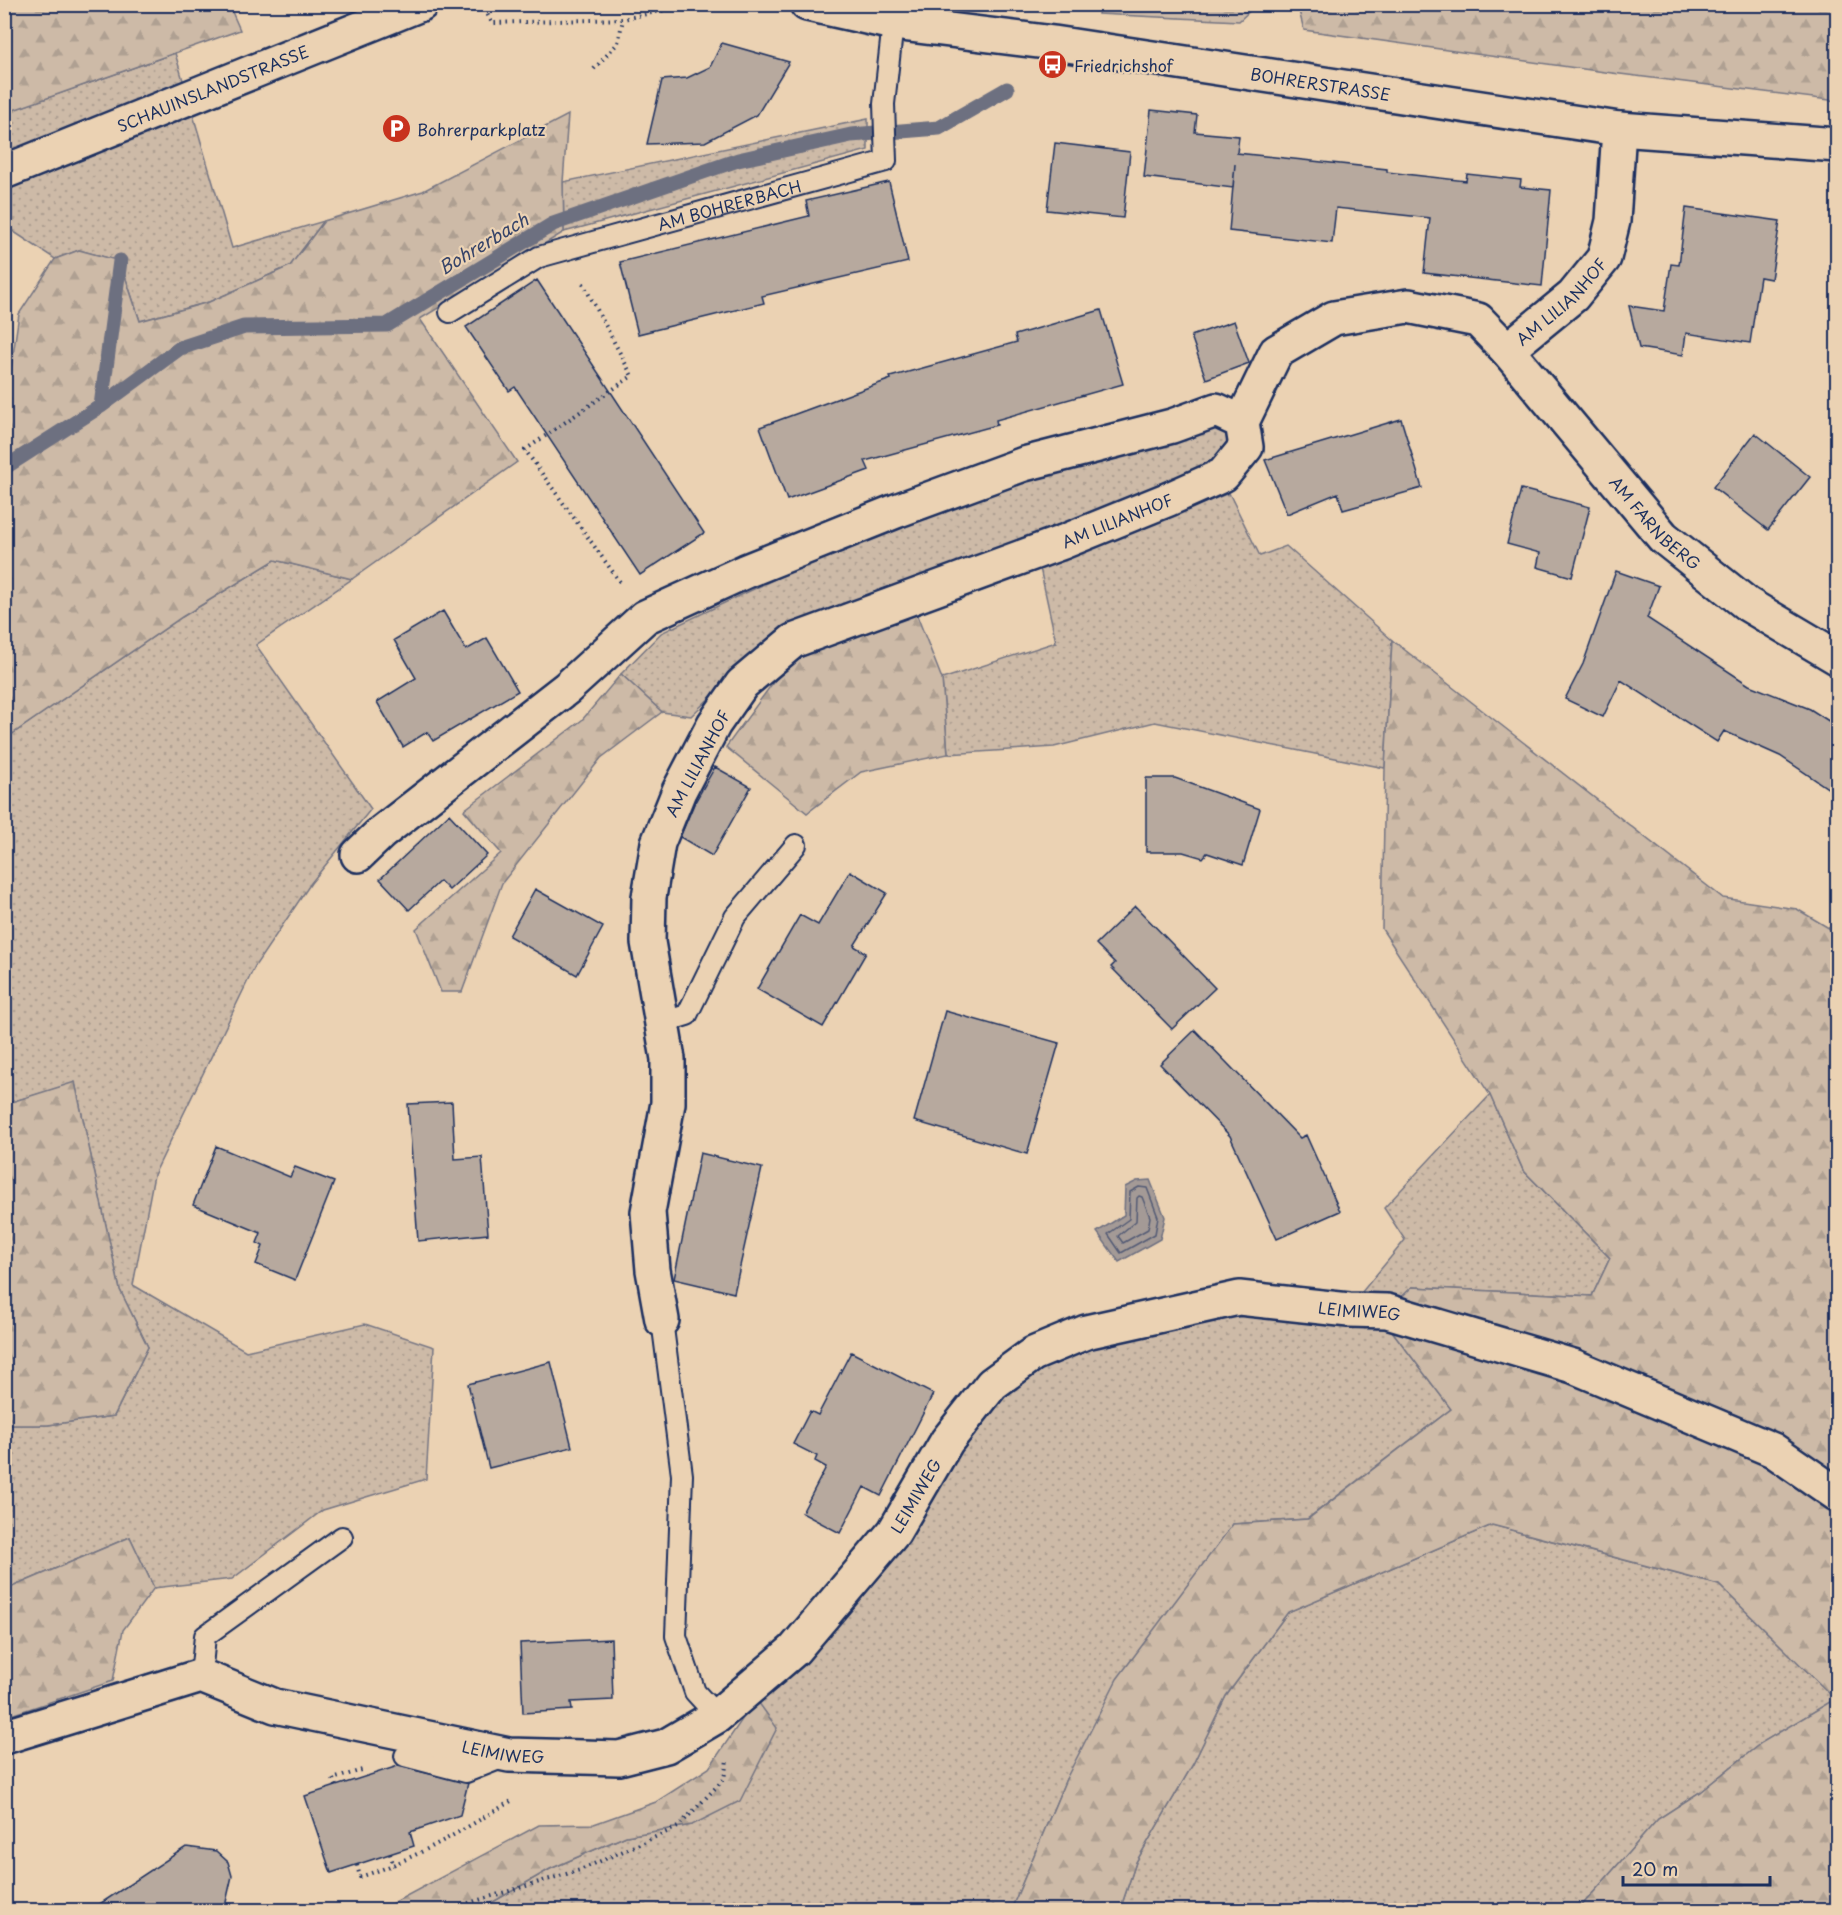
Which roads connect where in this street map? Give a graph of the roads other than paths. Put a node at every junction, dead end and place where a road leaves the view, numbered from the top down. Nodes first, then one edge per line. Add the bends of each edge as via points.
1 (421, 4) edge
2 (807, 4) edge
3 (893, 23) junction
4 (1620, 129) junction
5 (1838, 145) edge
6 (4, 172) edge
7 (450, 312) dead end
8 (1507, 350) junction
9 (1242, 422) junction
10 (1838, 658) edge
11 (796, 845) dead end
12 (358, 855) dead end
13 (661, 1023) junction
14 (662, 1320) joint
15 (1838, 1495) edge
16 (342, 1537) dead end
17 (201, 1676) junction
18 (717, 1716) junction
19 (4, 1737) edge
20 (509, 1755) junction
21 (405, 1756) dead end

1 - 6 street, SCHAUINSLANDSTRASSE
2 - 3 street, BOHRERSTRASSE
3 - 4 street, BOHRERSTRASSE via 1054,43
3 - 7 lane, AM BOHRERBACH via 884,104 886,161 539,257
4 - 5 street, BOHRERSTRASSE
4 - 8 street, AM LILIANHOF via 1613,221 1604,258 1573,296
8 - 9 street, AM LILIANHOF via 1478,320 1408,306 1334,318 1276,352
8 - 10 street, AM FARNBERG via 1663,537 1747,604
9 - 12 street via 1216,411 1024,464 746,571 645,617 567,688
9 - 13 street, AM LILIANHOF via 1246,447 1223,475 1063,542 793,641 742,684 714,724 679,791 658,843 648,897 648,942
11 - 13 lane via 735,916 687,1015
13 - 14 street, AM LILIANHOF via 668,1059 668,1103 648,1212
14 - 18 lane via 682,1475 676,1636 695,1692
15 - 18 street, LEIMIWEG via 1773,1450 1573,1366 1387,1311 1239,1298 1086,1332 1033,1354 992,1384 947,1441 894,1532 794,1650
16 - 17 lane via 205,1636
17 - 19 street
17 - 20 street, LEIMIWEG via 275,1706
18 - 20 street, LEIMIWEG via 666,1746 619,1758
20 - 21 lane via 466,1772

